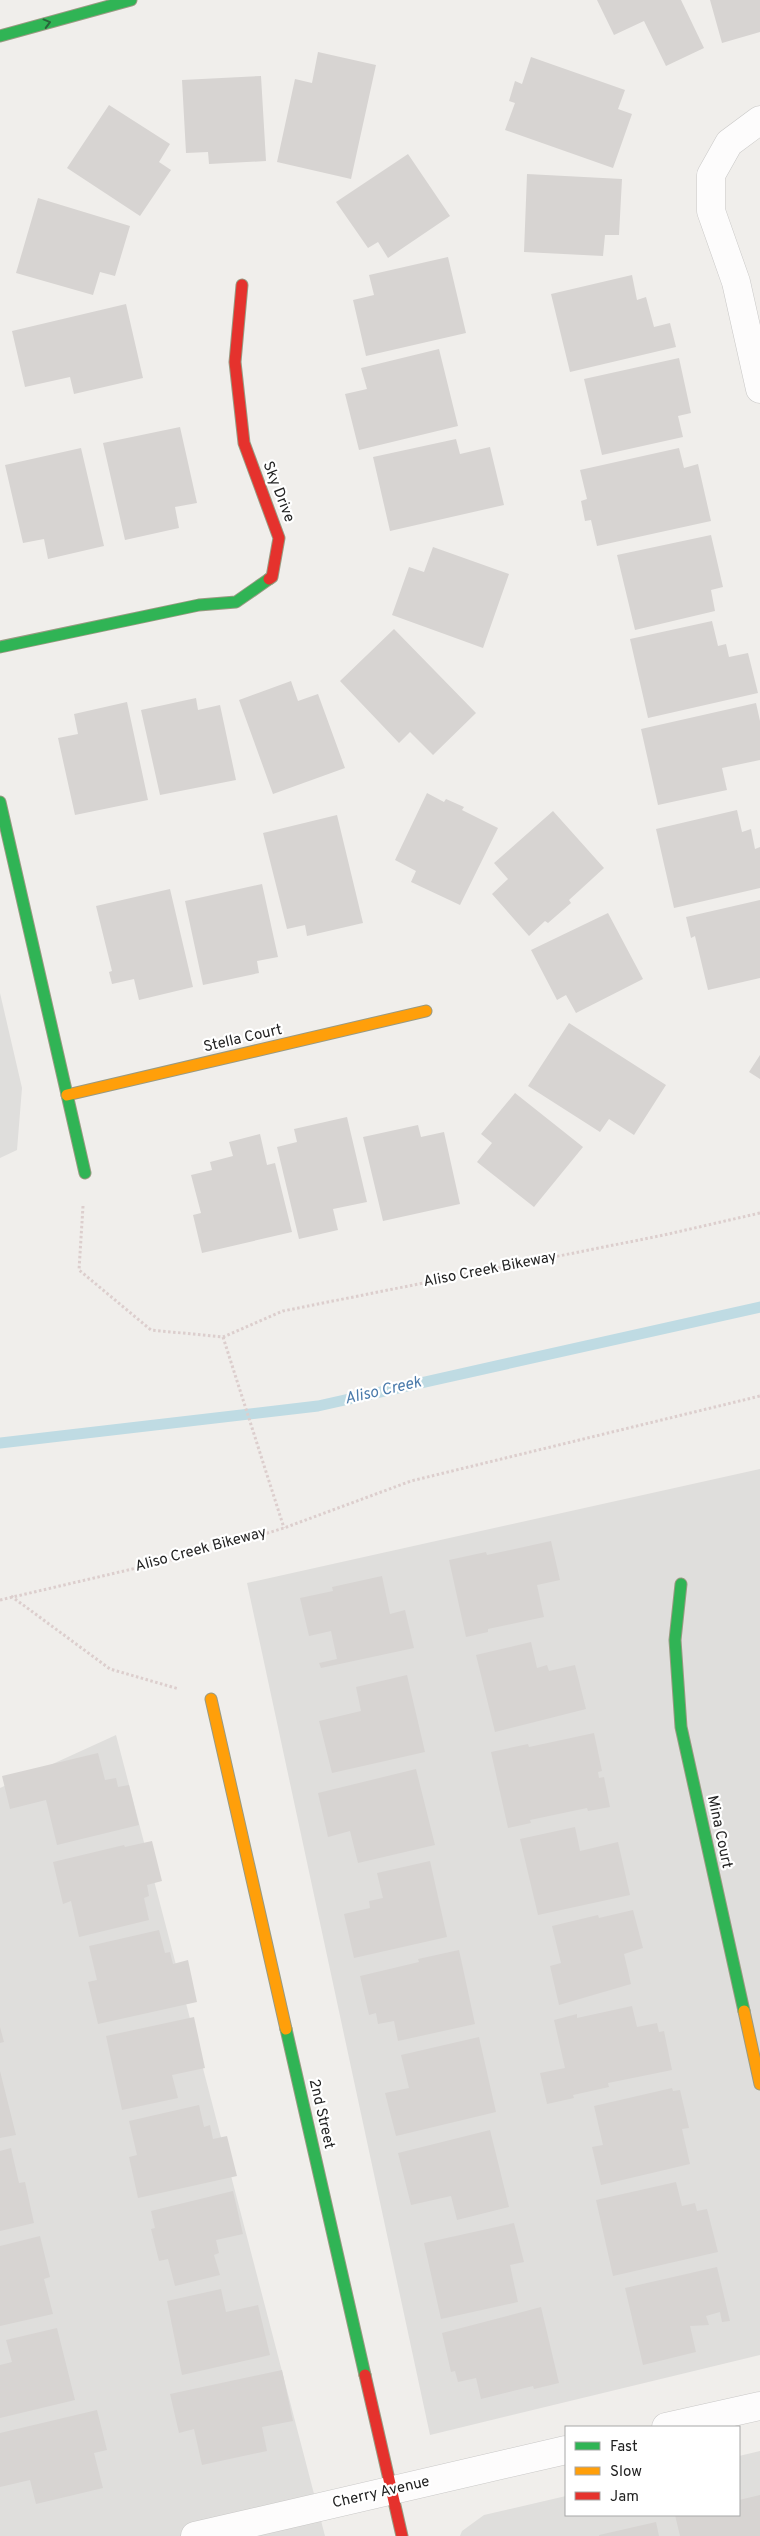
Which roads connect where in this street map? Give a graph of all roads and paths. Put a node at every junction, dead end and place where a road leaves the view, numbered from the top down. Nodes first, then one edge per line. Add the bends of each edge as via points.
1 (130, 0) edge
2 (0, 36) edge
3 (760, 120) edge
4 (242, 285) dead end
5 (760, 389) edge
6 (0, 647) edge
7 (0, 802) edge
8 (426, 1011) dead end
9 (67, 1095) junction
10 (85, 1173) joint
11 (760, 1213) edge
12 (222, 1337) junction
13 (760, 1396) edge
14 (284, 1528) junction
15 (681, 1584) dead end
16 (11, 1596) junction
17 (0, 1600) edge
18 (211, 1699) joint
19 (760, 2084) edge
20 (760, 2406) edge
21 (670, 2426) edge
22 (565, 2450) edge
23 (392, 2490) junction
24 (195, 2536) edge
25 (402, 2536) edge

2 -> 1 street
3 - 5 street via 729,143 711,174 711,211 736,282
4 - 6 street, Sky Drive via 235,362 244,443 279,538 272,577 236,602 199,605
7 - 9 street
8 - 9 street, Stella Court
9 - 10 street
10 - 12 path, Aliso Creek Bikeway via 79,1270 151,1330
11 - 12 path, Aliso Creek Bikeway via 283,1311
12 - 14 path, Aliso Creek Bikeway
13 - 14 path via 411,1481
14 - 16 path, Aliso Creek Bikeway via 205,1552
15 - 19 street, Mina Court via 675,1640 681,1727
16 - 17 path, Aliso Creek Bikeway
16 - 18 path via 110,1669
18 - 23 street, 2nd Street
20 - 21 street
22 - 23 street, Cherry Avenue
23 - 24 street, Cherry Avenue
23 - 25 street, 2nd Street

